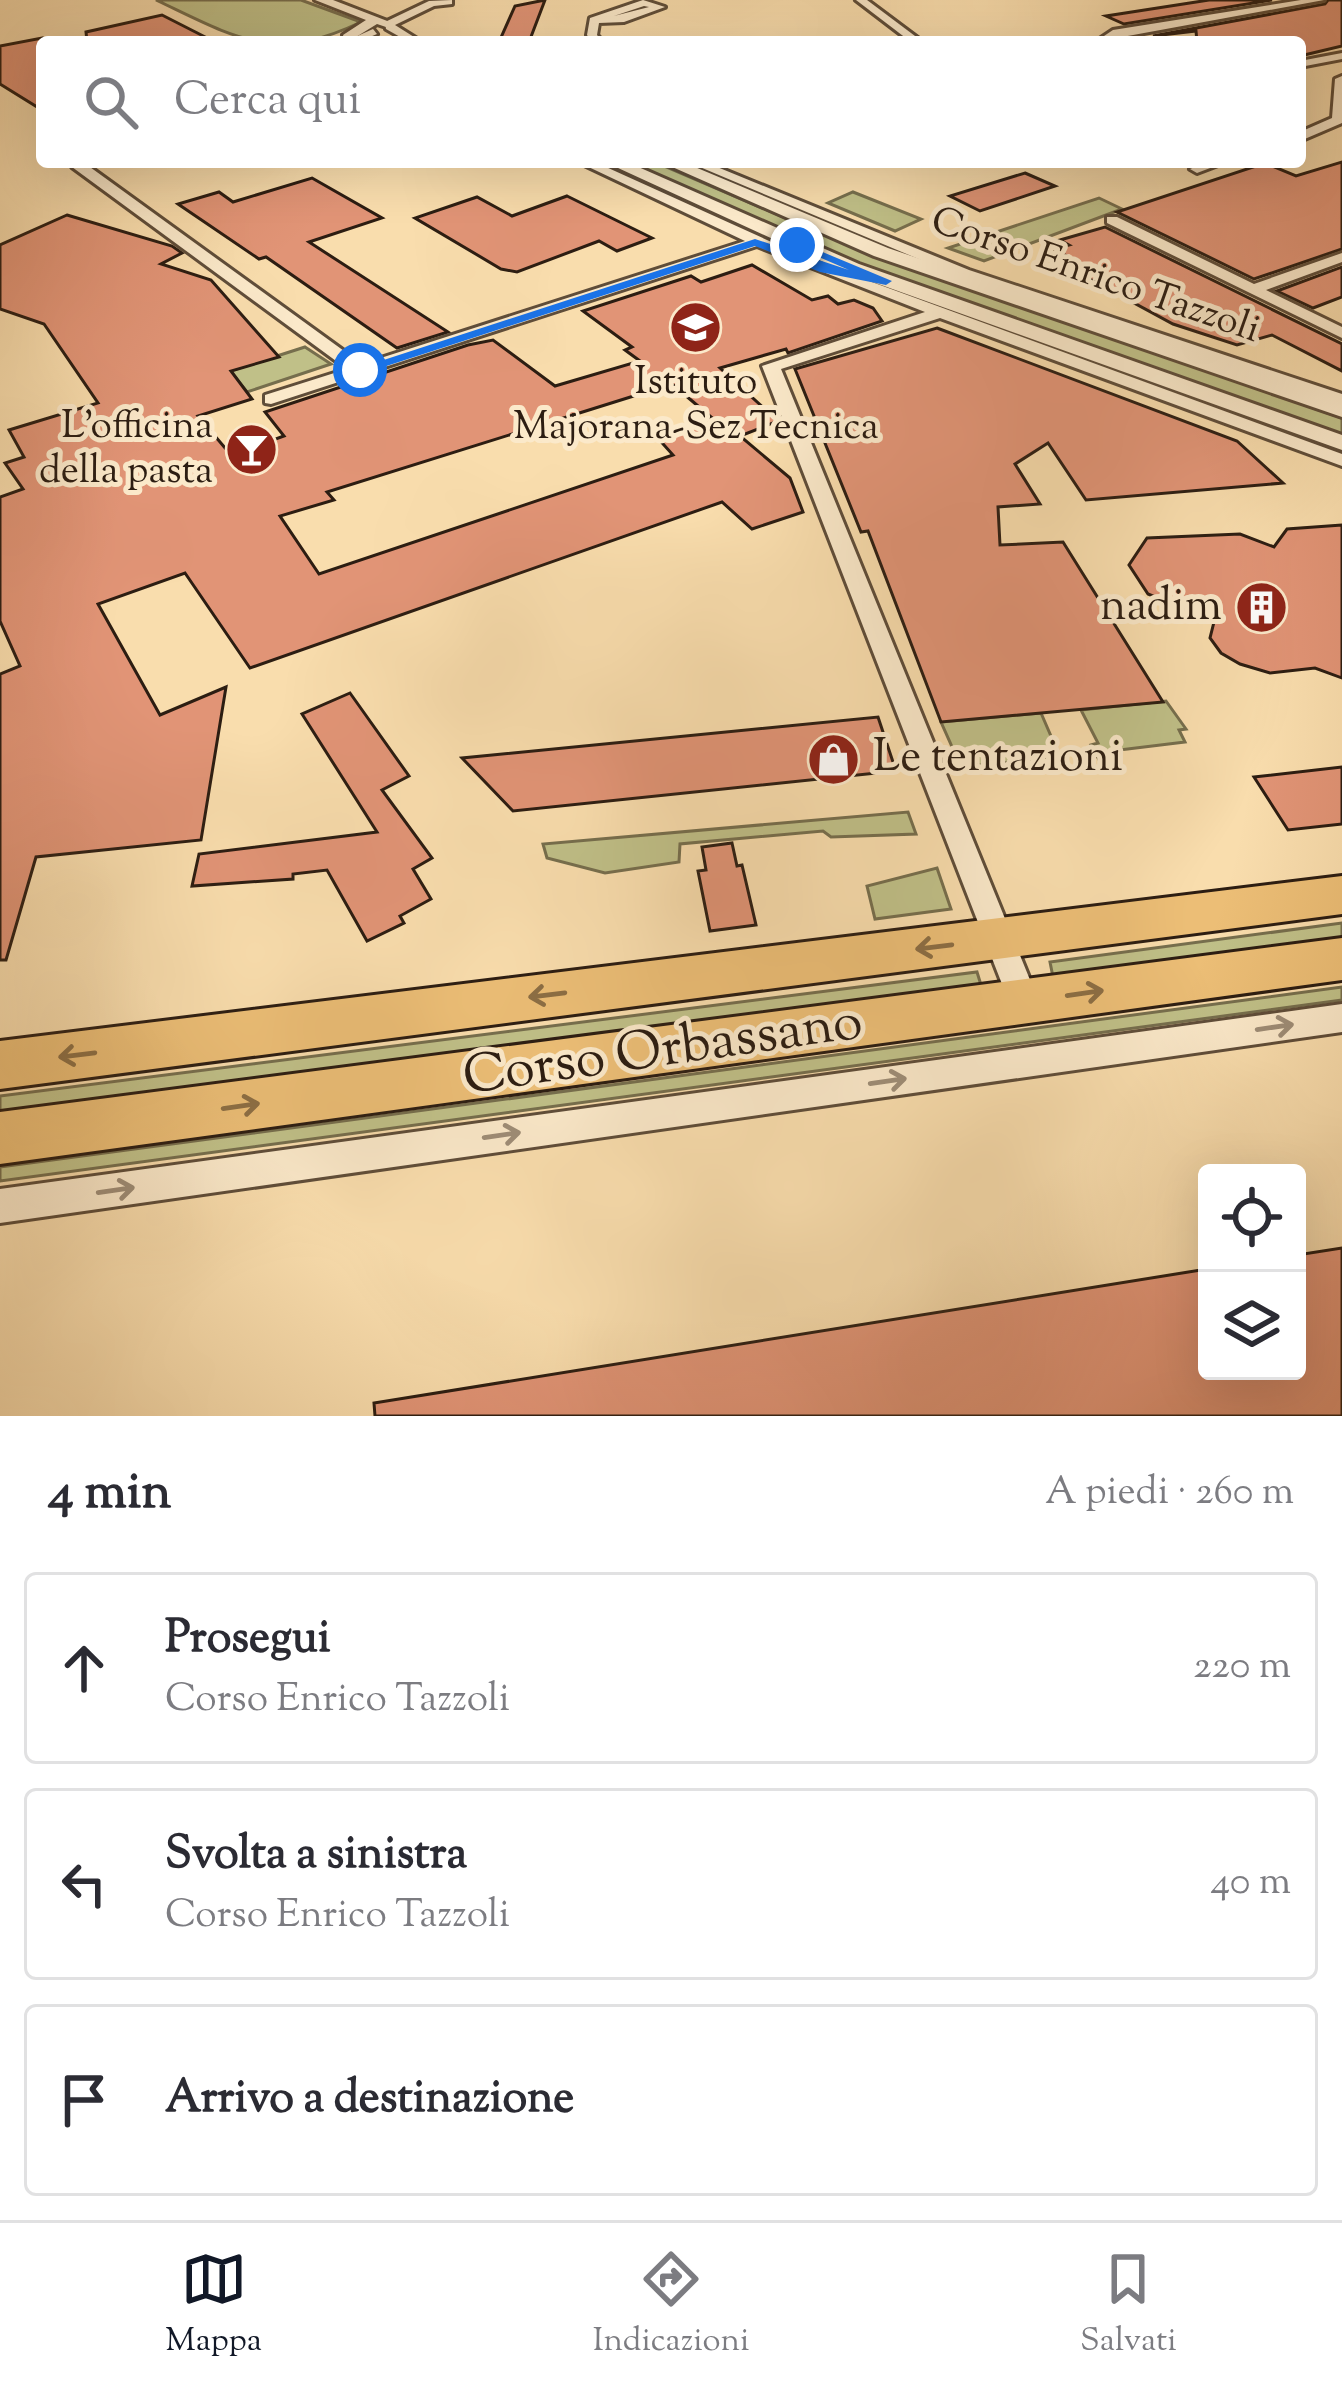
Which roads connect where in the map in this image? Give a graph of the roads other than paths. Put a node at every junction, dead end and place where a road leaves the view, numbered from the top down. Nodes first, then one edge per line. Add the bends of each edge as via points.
1 (321, 0) edge
2 (414, 0) edge
3 (861, 0) edge
4 (1319, 0) edge
5 (451, 1) edge
6 (594, 20) junction
7 (380, 25) junction
8 (351, 36) edge
9 (391, 36) edge
10 (404, 36) edge
11 (426, 36) edge
12 (593, 36) edge
13 (910, 36) edge
14 (1109, 36) edge
15 (1342, 56) edge
16 (1317, 62) junction
17 (1342, 67) edge
18 (1308, 74) edge
19 (1342, 78) edge
20 (1306, 135) edge
21 (82, 168) edge
22 (599, 168) edge
23 (624, 168) edge
24 (698, 168) edge
25 (699, 168) edge
26 (1200, 168) edge
27 (1197, 169) dead end
28 (682, 201) junction
29 (1112, 220) dead end
30 (755, 242) junction
31 (1342, 257) edge
32 (825, 269) junction
33 (886, 281) junction
34 (1254, 289) junction
35 (938, 314) junction
36 (1342, 333) edge
37 (360, 370) junction
38 (271, 399) dead end
39 (1342, 400) edge
40 (1342, 410) edge
41 (1342, 443) edge
42 (1342, 460) edge
43 (1342, 895) edge
44 (999, 939) junction
45 (1342, 959) edge
46 (1024, 1001) junction
47 (1342, 1018) edge
48 (0, 1065) edge
49 (0, 1138) edge
50 (0, 1206) edge

1 - 7 street
2 - 7 street
3 - 13 street
4 - 14 street
5 - 7 street
5 - 11 street via 425,24
6 - 6 street via 620,20 660,8 643,3
6 - 12 street
7 - 8 street
7 - 9 street
7 - 10 street
15 - 16 street
16 - 17 street
16 - 18 street
18 - 19 street
19 - 20 street via 1336,123
21 - 37 street
22 - 28 street, Corso Enrico Tazzoli
23 - 28 street, Corso Enrico Tazzoli
24 - 40 street, Corso Enrico Tazzoli via 899,258
25 - 39 street, Corso Enrico Tazzoli via 964,273
26 - 27 street
28 - 30 street, Corso Enrico Tazzoli
28 - 33 street, Corso Enrico Tazzoli
29 - 34 street
30 - 32 street, Corso Enrico Tazzoli
30 - 37 street
31 - 34 street
32 - 33 street, Corso Enrico Tazzoli
32 - 35 street, Corso Enrico Tazzoli
33 - 41 street, Corso Enrico Tazzoli
34 - 36 street
35 - 42 street, Corso Enrico Tazzoli
35 - 44 street, Corso Enrico Tazzoli via 771,366
37 - 38 street
43 - 44 main road, Corso Orbassano
44 - 46 street
44 -> 48 main road, Corso Orbassano
46 -> 45 main road, Corso Orbassano
49 -> 46 main road, Corso Orbassano
50 -> 47 street, Corso Orbassano

